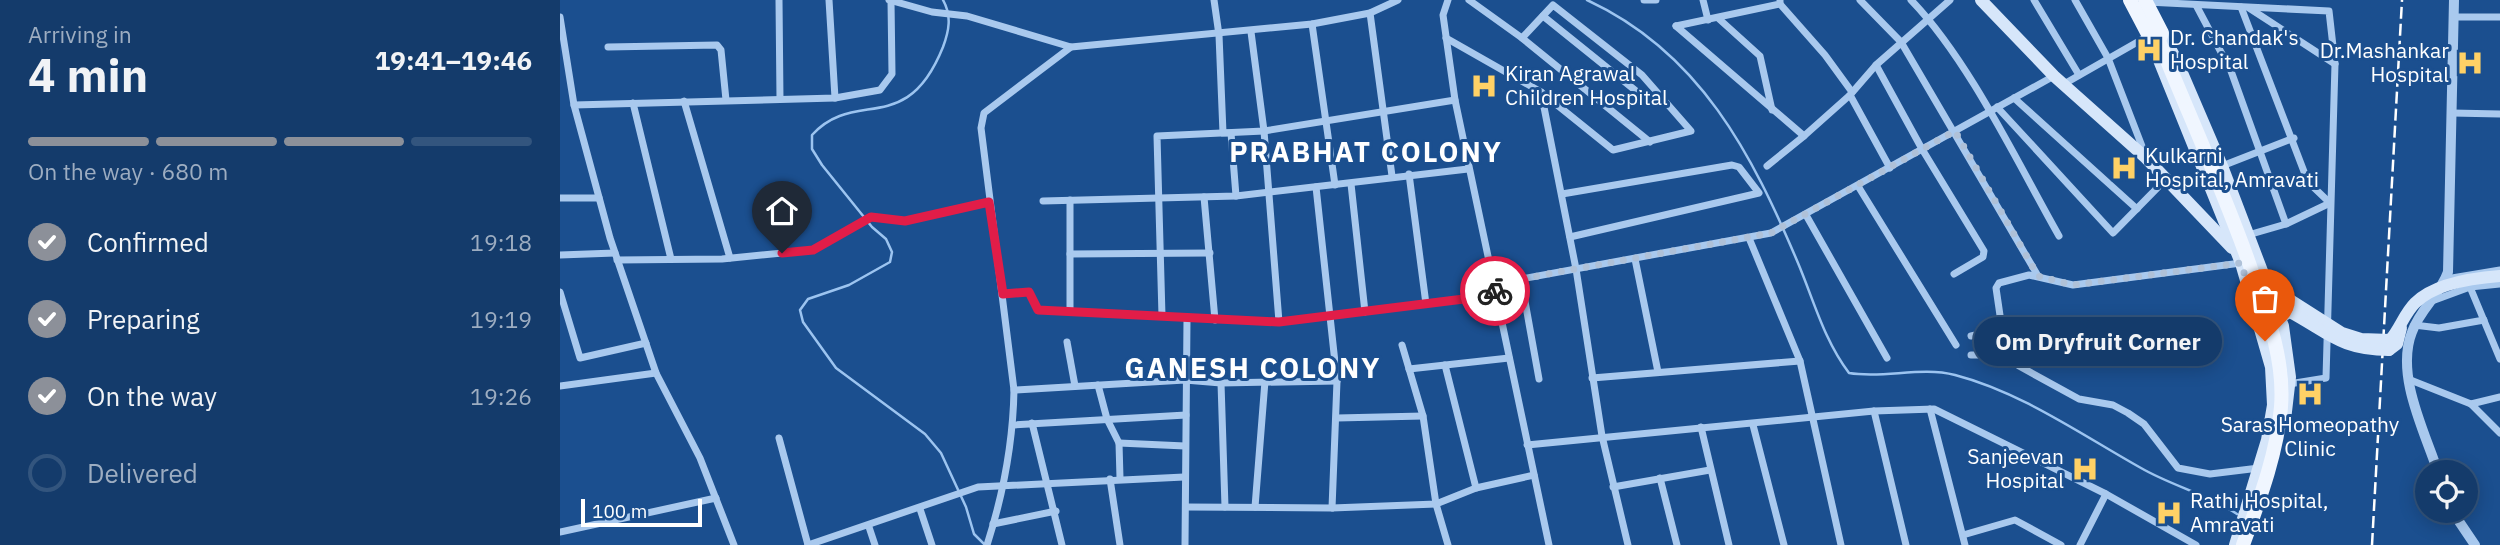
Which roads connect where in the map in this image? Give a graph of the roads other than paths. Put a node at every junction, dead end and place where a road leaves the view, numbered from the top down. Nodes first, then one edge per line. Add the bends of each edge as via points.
1 (779, 0) edge
2 (829, 0) edge
3 (1214, 0) edge
4 (1398, 0) edge
5 (1448, 0) edge
6 (1469, 0) edge
7 (1644, 0) edge
8 (1656, 0) edge
9 (1703, 0) edge
10 (1860, 0) edge
11 (1911, 0) edge
12 (1950, 0) edge
13 (1981, 0) edge
14 (2034, 0) edge
15 (2075, 0) edge
16 (2130, 0) edge
17 (2454, 0) edge
18 (890, 1) edge
19 (2146, 1) edge
20 (1780, 2) edge
21 (2196, 5) junction
22 (2245, 7) junction
23 (1370, 13) junction
24 (1543, 16) junction
25 (560, 17) edge
26 (2453, 17) junction
27 (2500, 17) edge
28 (1718, 18) junction
29 (1930, 19) junction
30 (1708, 20) junction
31 (1312, 24) junction
32 (1251, 32) junction
33 (1219, 35) junction
34 (2154, 37) junction
35 (1446, 38) junction
36 (1521, 38) junction
37 (1902, 42) junction
38 (608, 47) dead end
39 (1071, 47) junction
40 (2108, 58) junction
41 (2335, 64) junction
42 (1876, 65) junction
43 (2080, 75) junction
44 (2059, 80) junction
45 (1541, 92) junction
46 (1851, 93) junction
47 (835, 97) junction
48 (2014, 98) junction
49 (780, 99) junction
50 (726, 100) junction
51 (1455, 100) junction
52 (1662, 100) junction
53 (684, 101) junction
54 (633, 103) junction
55 (575, 105) junction
56 (1997, 107) junction
57 (1383, 110) junction
58 (1989, 111) junction
59 (1773, 112) junction
60 (2452, 113) junction
61 (2500, 114) edge
62 (1324, 120) junction
63 (1264, 131) junction
64 (1955, 131) junction
65 (1231, 133) junction
66 (1804, 136) junction
67 (2294, 138) junction
68 (1650, 142) junction
69 (1922, 149) junction
70 (2260, 151) junction
71 (2146, 158) junction
72 (1767, 166) dead end
73 (2222, 166) junction
74 (1890, 168) junction
75 (1468, 169) junction
76 (1409, 174) junction
77 (1392, 176) junction
78 (2166, 179) junction
79 (1350, 184) junction
80 (1335, 185) junction
81 (1858, 186) junction
82 (1316, 187) junction
83 (1270, 193) junction
84 (1562, 194) junction
85 (1236, 196) junction
86 (1204, 197) junction
87 (560, 198) edge
88 (599, 198) junction
89 (1159, 198) junction
90 (1070, 200) junction
91 (1043, 201) dead end
92 (989, 202) junction
93 (2330, 203) junction
94 (2137, 209) junction
95 (1805, 215) junction
96 (2286, 224) junction
97 (2248, 235) junction
98 (2059, 236) dead end
99 (1570, 237) junction
100 (1749, 237) junction
101 (1160, 253) junction
102 (1210, 253) junction
103 (1070, 254) junction
104 (560, 255) edge
105 (616, 257) junction
106 (730, 258) junction
107 (671, 259) junction
108 (1635, 259) junction
109 (2239, 259) junction
110 (1576, 269) junction
111 (2500, 270) edge
112 (1954, 274) dead end
113 (2038, 276) junction
114 (2500, 276) edge
115 (2254, 277) junction
116 (1521, 279) junction
117 (2445, 280) junction
118 (1494, 284) junction
119 (2500, 284) edge
120 (2470, 287) junction
121 (560, 292) edge
122 (1003, 294) junction
123 (1496, 295) junction
124 (2432, 301) junction
125 (1426, 304) junction
126 (1070, 311) junction
127 (1366, 312) junction
128 (2304, 313) junction
129 (1162, 316) junction
130 (1328, 316) junction
131 (1187, 319) junction
132 (1214, 320) junction
133 (2484, 320) junction
134 (1279, 322) junction
135 (2414, 326) junction
136 (2271, 328) junction
137 (2401, 328) junction
138 (2002, 329) junction
139 (1972, 336) dead end
140 (1067, 342) dead end
141 (646, 343) junction
142 (1402, 345) dead end
143 (1955, 345) dead end
144 (2010, 350) junction
145 (1971, 355) dead end
146 (1510, 358) junction
147 (1887, 358) dead end
148 (2500, 359) edge
149 (1800, 360) junction
150 (1445, 365) junction
151 (1409, 369) junction
152 (1658, 372) junction
153 (656, 373) junction
154 (1592, 378) junction
155 (1539, 379) dead end
156 (2408, 379) junction
157 (1185, 380) junction
158 (1265, 381) junction
159 (1337, 381) junction
160 (1221, 383) junction
161 (2290, 384) junction
162 (1098, 385) junction
163 (560, 386) edge
164 (1075, 386) junction
165 (1014, 390) junction
166 (2500, 397) edge
167 (2471, 404) junction
168 (1930, 409) junction
169 (1874, 411) junction
170 (1186, 415) junction
171 (1423, 416) junction
172 (1337, 418) junction
173 (1811, 418) junction
174 (1107, 419) junction
175 (1032, 423) junction
176 (1013, 425) junction
177 (1753, 425) junction
178 (1701, 428) junction
179 (2500, 433) edge
180 (1602, 436) junction
181 (779, 438) dead end
182 (1119, 443) junction
183 (1185, 446) junction
184 (1527, 446) junction
185 (2434, 460) edge
186 (2260, 468) junction
187 (1710, 470) junction
188 (1534, 475) junction
189 (1184, 477) junction
190 (1120, 478) junction
191 (1660, 478) junction
192 (1110, 479) junction
193 (1048, 483) junction
194 (1003, 487) junction
195 (1614, 487) junction
196 (1476, 488) junction
197 (2106, 494) junction
198 (716, 498) junction
199 (1436, 503) junction
200 (1186, 507) junction
201 (1225, 507) junction
202 (1255, 507) junction
203 (1332, 508) junction
204 (920, 509) junction
205 (1056, 511) junction
206 (2459, 523) edge
207 (993, 524) junction
208 (869, 527) junction
209 (560, 532) edge
210 (1963, 535) junction
211 (2470, 542) edge
212 (734, 545) edge
213 (808, 545) edge
214 (875, 545) edge
215 (932, 545) edge
216 (987, 545) edge
217 (1062, 545) edge
218 (1120, 545) edge
219 (1185, 545) edge
220 (1448, 545) edge
221 (1549, 545) edge
222 (1628, 545) edge
223 (1676, 545) edge
224 (1729, 545) edge
225 (1784, 545) edge
226 (1841, 545) edge
227 (1906, 545) edge
228 (1965, 545) edge
229 (2061, 545) edge
230 (2080, 545) edge
231 (2196, 545) edge
232 (2235, 545) edge
233 (2243, 545) edge
234 (2250, 545) edge

1 - 49 street
2 - 47 street
3 - 33 street
4 - 23 street
5 - 35 street via 1443,15
6 - 36 street
7 - 8 street
9 - 30 street
10 - 37 street
11 - 29 street
12 - 29 street
13 - 44 main road
14 - 43 street
15 - 40 street
16 - 34 main road
17 - 26 street
18 - 39 street via 967,16
18 - 47 street via 889,82 880,90
19 - 21 street
19 - 34 main road
20 - 28 street
20 - 46 street
21 - 22 street
21 - 70 street via 2231,71
22 - 41 street
22 - 41 street via 2329,11
22 - 67 street
23 - 31 street
23 - 57 street
24 - 36 street
24 - 52 street via 1646,99
24 - 52 street via 1553,5 1642,75
25 - 55 street
26 - 27 street
26 - 60 street
28 - 30 street
28 - 59 street via 1759,56
29 - 37 street
29 - 58 street
30 - 59 street via 1676,26
31 - 32 street
31 - 62 street
32 - 33 street
32 - 63 street
33 - 39 street
33 - 65 street via 1223,132
34 - 40 street
34 - 73 main road via 2178,61
34 - 109 main road
34 - 115 main road via 2224,192
35 - 45 street
35 - 51 street
36 - 68 street
37 - 42 street
37 - 64 street
38 - 50 street via 717,44
39 - 92 street via 984,113 981,128
40 - 43 street
40 - 71 street
41 - 93 street
42 - 46 street
42 - 69 street
43 - 44 street
44 - 48 street
44 - 71 main road
45 - 68 street via 1613,150
45 - 84 street
46 - 66 street
46 - 74 street
47 - 49 street
48 - 56 street
48 - 94 street
49 - 50 street
50 - 53 street
51 - 57 street
51 - 75 street
52 - 68 street via 1691,131
53 - 54 street
53 - 106 street
54 - 55 street
54 - 107 street
55 - 88 street
56 - 58 street
56 - 94 street via 2112,233
57 - 62 street
57 - 77 street
58 - 64 street
58 - 98 street
59 - 66 street
60 - 61 street
60 - 117 street
62 - 63 street
62 - 80 street
63 - 65 street
63 - 83 street
64 - 69 street
64 - 113 street
65 - 85 street
65 - 89 street via 1157,136
66 - 72 street
67 - 70 street
67 - 93 street via 2308,182
69 - 74 street
69 - 112 street via 1984,251 1983,257
70 - 73 street
70 - 96 street
71 - 78 main road
73 - 97 main road
74 - 81 street
75 - 76 street
75 - 118 street
76 - 77 street
76 - 125 street
77 - 79 street
78 - 94 street
78 - 109 main road
79 - 80 street
79 - 127 street
80 - 82 street
81 - 95 street
81 - 143 street
82 - 83 street
82 - 130 street
83 - 85 street
83 - 134 street
84 - 99 street
84 - 99 street via 1732,165 1739,167 1759,193
85 - 86 street
86 - 89 street
86 - 102 street
87 - 88 street
88 - 105 street
89 - 90 street
89 - 101 street
90 - 91 street
90 - 103 street
92 - 106 street via 905,221 871,217 813,250
92 - 122 street
93 - 96 street
93 - 161 street via 2326,378
95 - 100 street via 1771,233
95 - 147 street
96 - 97 street
97 - 161 main road via 2283,326
99 - 110 street
100 - 108 street
100 - 149 street
101 - 102 street
101 - 103 street
101 - 129 street
102 - 132 street
103 - 126 street
104 - 105 street
105 - 107 street
105 - 141 street
106 - 107 street
108 - 110 street
108 - 152 street
109 - 113 street via 2073,285
109 - 186 main road via 2274,383
110 - 116 street
110 - 154 street
111 - 117 street
113 - 138 street via 1997,285
114 - 137 main road, bridge via 2427,293
115 - 128 main road, bridge
115 - 136 main road
116 - 118 street
116 - 155 street
117 - 124 street
118 - 123 street
119 - 120 street
120 - 124 street
120 - 133 street
121 - 141 street via 580,358
122 - 126 street via 1029,292 1038,310
122 - 165 street
123 - 125 street
123 - 146 street
124 - 135 street
125 - 127 street
126 - 129 street
127 - 130 street
128 - 136 main road, bridge via 2290,312
128 - 137 main road, bridge via 2361,339 2390,340
128 - 137 main road, bridge via 2334,340 2353,347 2389,350 2397,345
129 - 131 street
130 - 134 street
130 - 159 street
131 - 132 street
131 - 157 street
132 - 134 street
133 - 135 street via 2439,328
133 - 148 street
135 - 156 street
136 - 233 main road via 2279,360 2281,407 2269,466
138 - 139 street
138 - 144 street
140 - 164 street
141 - 153 street
142 - 151 street
144 - 145 street
144 - 186 street via 2019,366 2052,385 2079,399 2113,405 2128,413 2153,434 2178,468 2210,474
146 - 150 street
146 - 184 street
149 - 152 street
149 - 173 street
150 - 151 street
150 - 196 street
151 - 171 street
152 - 154 street
153 - 163 street
153 - 198 street
154 - 180 street
156 - 167 street
156 - 185 street
157 - 160 street
157 - 162 street
157 - 170 street
158 - 159 street
158 - 160 street
158 - 202 street
159 - 172 street
160 - 201 street
161 - 234 main road via 2281,443
162 - 164 street
162 - 174 street
164 - 165 street
165 - 176 street
166 - 167 street
167 - 179 street
168 - 169 street
168 - 197 street
168 - 210 street
169 - 173 street
169 - 227 street
170 - 174 street
170 - 183 street
171 - 172 street
171 - 199 street
172 - 203 street
173 - 177 street
173 - 226 street
174 - 175 street
174 - 182 street
175 - 176 street
175 - 193 street
176 - 194 street
177 - 178 street
177 - 225 street
178 - 180 street
178 - 187 street
180 - 184 street
180 - 195 street
181 - 213 street
182 - 183 street
182 - 190 street
183 - 189 street
184 - 188 street
186 - 232 main road
187 - 191 street
187 - 224 street
188 - 196 street
188 - 221 street
189 - 190 street
189 - 200 street
190 - 192 street
191 - 195 street
191 - 223 street
192 - 193 street
192 - 218 street
193 - 194 street
193 - 205 street
194 - 204 street via 978,487
194 - 207 street
195 - 222 street
196 - 199 street
197 - 230 street
197 - 231 street
198 - 209 street
198 - 212 street
199 - 203 street
199 - 220 street
200 - 201 street
200 - 219 street
201 - 202 street
202 - 203 street
204 - 208 street
204 - 215 street
205 - 207 street
205 - 217 street
206 - 211 street
207 - 216 street
208 - 213 street
208 - 214 street
210 - 228 street
210 - 229 street via 2015,520

